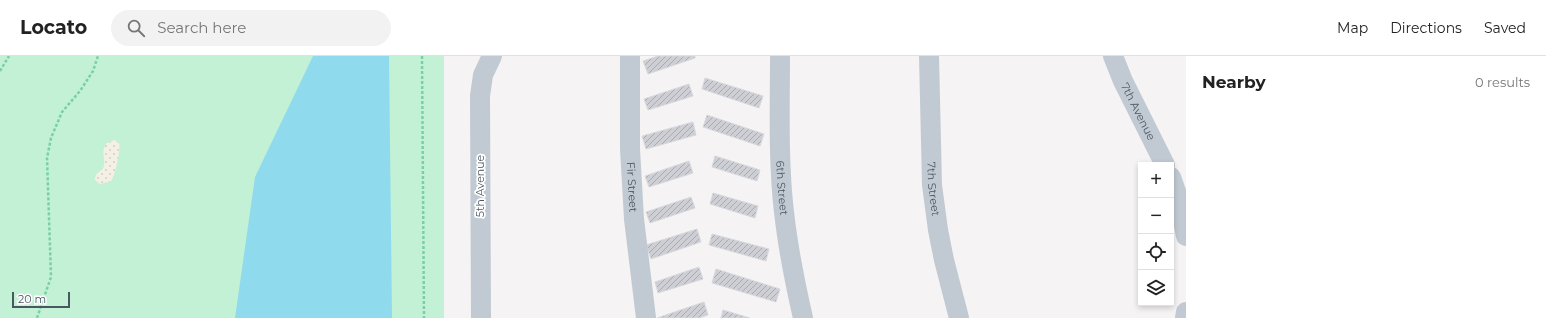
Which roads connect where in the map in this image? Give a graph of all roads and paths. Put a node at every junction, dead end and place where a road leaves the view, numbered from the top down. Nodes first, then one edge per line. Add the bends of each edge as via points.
1 (9, 56) edge
2 (98, 56) edge
3 (422, 56) edge
4 (492, 56) edge
5 (630, 56) edge
6 (780, 56) edge
7 (930, 56) edge
8 (1113, 56) edge
9 (0, 71) edge
10 (1164, 162) edge
11 (1174, 186) edge
12 (1186, 236) edge
13 (1186, 312) edge
14 (37, 318) edge
15 (424, 318) edge
16 (481, 318) edge
17 (646, 318) edge
18 (803, 318) edge
19 (960, 318) edge
20 (1185, 318) edge

1 - 9 path
2 - 14 path via 93,71 62,112 47,158 51,277
3 - 15 path
4 - 16 street, 5th Avenue via 483,75 480,96
5 - 17 street, Fir Street via 630,149 634,219
6 - 18 street, 6th Street via 780,158 784,212 791,264
7 - 19 street, 7th Street via 932,185 944,260
8 - 10 street, 7th Avenue
11 - 12 street
13 - 20 street

